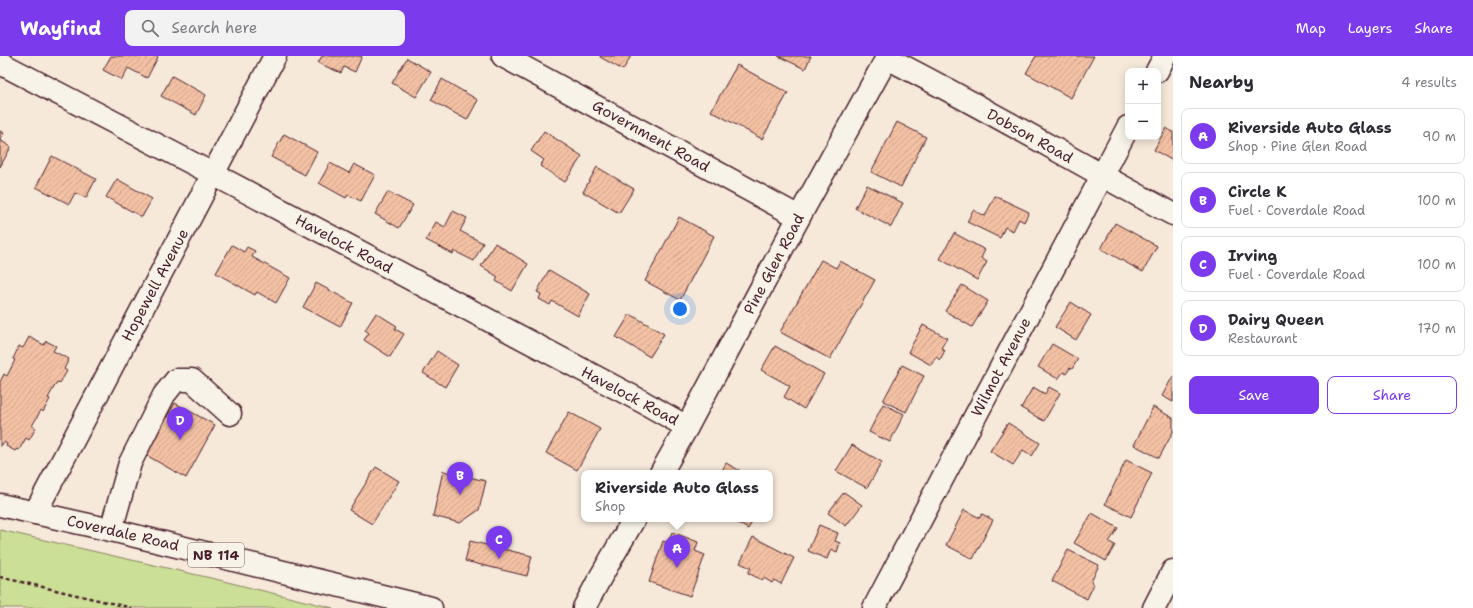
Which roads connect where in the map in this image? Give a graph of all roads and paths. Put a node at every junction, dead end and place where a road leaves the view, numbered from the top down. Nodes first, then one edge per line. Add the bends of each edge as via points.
1 (275, 56) edge
2 (503, 56) edge
3 (1165, 56) edge
4 (888, 57) edge
5 (0, 63) edge
6 (1159, 68) edge
7 (1125, 133) edge
8 (213, 174) junction
9 (1102, 176) junction
10 (1173, 214) edge
11 (799, 217) junction
12 (230, 414) dead end
13 (687, 427) junction
14 (662, 470) edge
15 (0, 505) edge
16 (35, 513) junction
17 (632, 522) edge
18 (112, 530) junction
19 (1173, 571) edge
20 (0, 577) edge
21 (132, 608) edge
22 (431, 608) edge
23 (584, 608) edge
24 (874, 608) edge
25 (1154, 608) edge

1 - 8 street, Hopewell Avenue
2 - 11 street, Government Road
3 - 6 street
4 - 9 street, Dobson Road
4 - 11 street, Pine Glen Road
5 - 8 street, Havelock Road
7 - 9 street, Wilmot Avenue
8 - 13 street, Havelock Road
8 - 16 street, Hopewell Avenue
9 - 10 street, Dobson Road
9 - 24 street, Wilmot Avenue
11 - 13 street, Pine Glen Road
12 - 18 street via 192,380 176,380 164,395 130,463
13 - 14 street, Pine Glen Road
15 - 16 street, Coverdale Road / NB 114
16 - 18 street, Coverdale Road / NB 114
17 - 23 street
18 - 22 street, Coverdale Road / NB 114
19 - 25 street
20 - 21 path

